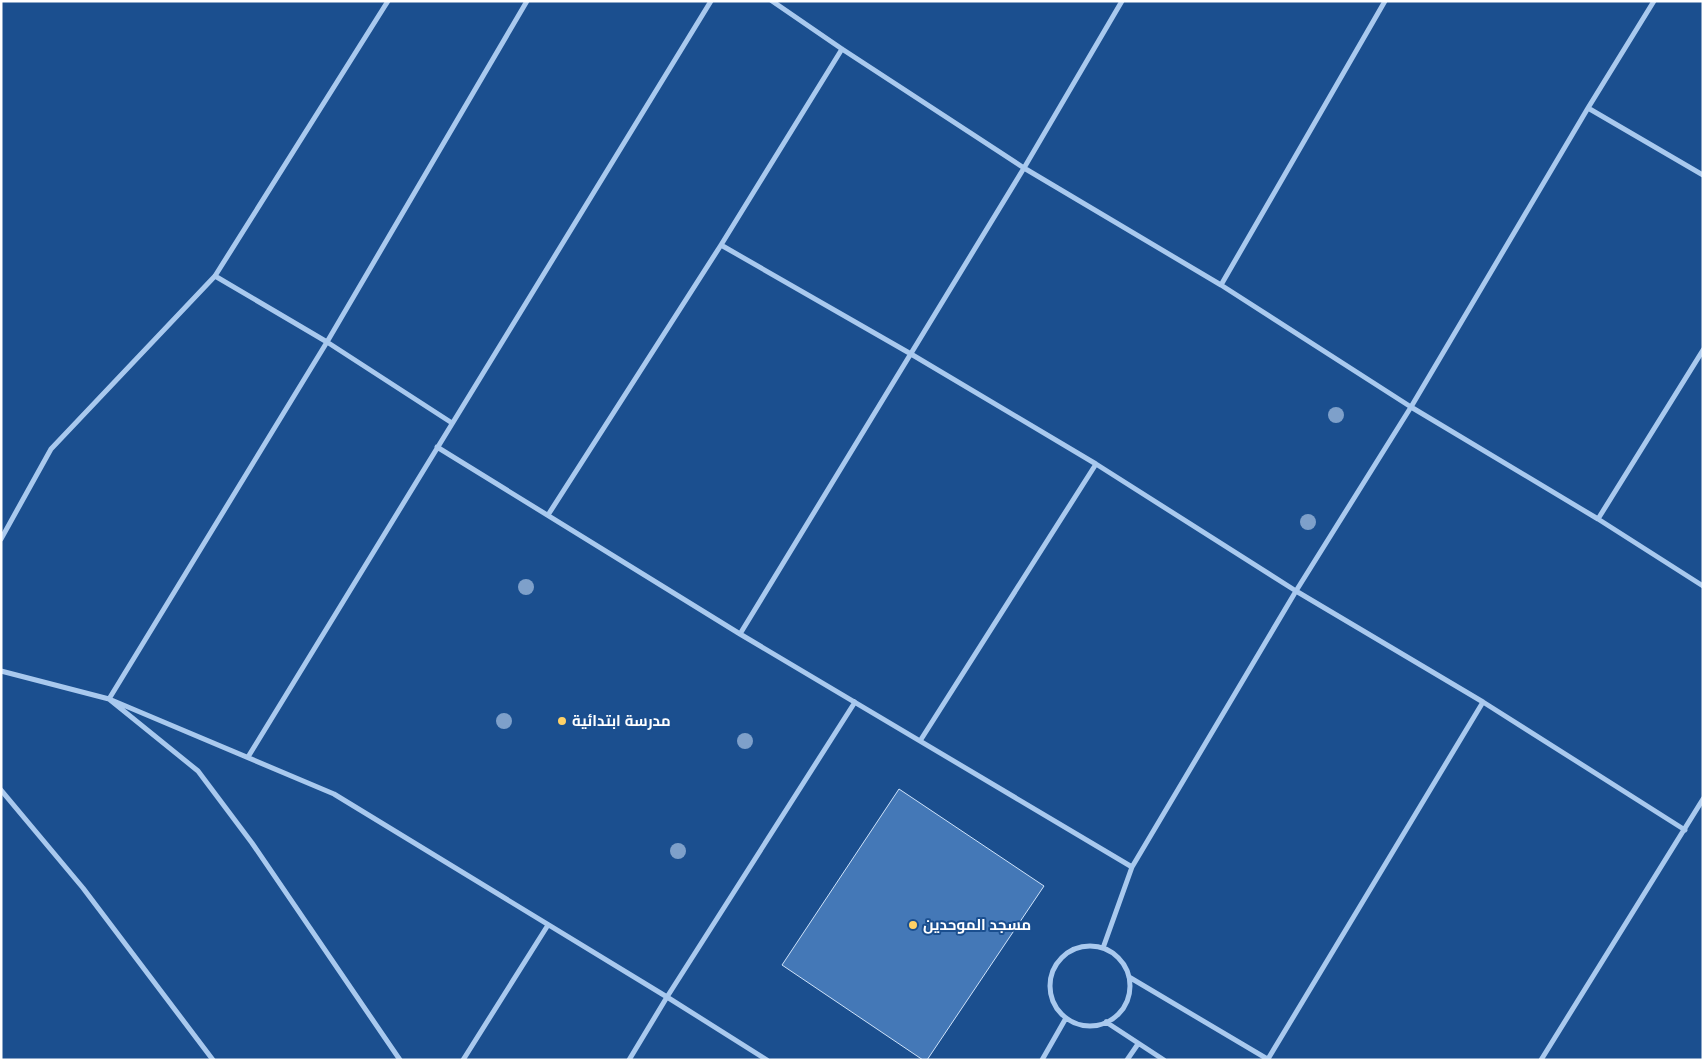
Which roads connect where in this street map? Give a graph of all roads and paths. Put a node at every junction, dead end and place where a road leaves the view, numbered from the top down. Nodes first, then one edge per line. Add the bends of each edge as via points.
1 (388, 1) edge
2 (527, 1) edge
3 (711, 1) edge
4 (772, 1) edge
5 (1122, 1) edge
6 (1385, 1) edge
7 (1654, 1) edge
8 (842, 49) junction
9 (1588, 108) junction
10 (1024, 168) junction
11 (1703, 175) edge
12 (721, 245) junction
13 (216, 276) junction
14 (1221, 285) junction
15 (327, 342) junction
16 (1703, 350) edge
17 (911, 354) junction
18 (1411, 407) junction
19 (452, 423) junction
20 (437, 447) junction
21 (1096, 464) junction
22 (548, 515) junction
23 (1598, 519) junction
24 (1, 538) edge
25 (1703, 586) edge
26 (1296, 591) junction
27 (740, 634) junction
28 (1, 671) edge
29 (108, 699) junction
30 (854, 702) junction
31 (1483, 702) junction
32 (920, 741) junction
33 (248, 757) junction
34 (1, 790) edge
35 (1703, 799) edge
36 (1685, 830) junction
37 (1132, 867) junction
38 (548, 925) junction
39 (1103, 948) junction
40 (1129, 977) junction
41 (667, 997) junction
42 (1066, 1018) junction
43 (1106, 1022) junction
44 (1138, 1044) junction
45 (213, 1060) edge
46 (400, 1060) edge
47 (463, 1060) edge
48 (629, 1060) edge
49 (767, 1060) edge
50 (1042, 1060) edge
51 (1127, 1060) edge
52 (1164, 1060) edge
53 (1268, 1060) edge
54 (1541, 1060) edge

1 - 13 street
2 - 15 street
3 - 19 street
4 - 8 street
5 - 10 street
6 - 14 street
7 - 9 street
8 - 10 street
8 - 12 street
9 - 11 street
9 - 18 street
10 - 14 street
10 - 17 street
12 - 17 street
12 - 22 street
13 - 15 street
13 - 24 street via 51,449
14 - 18 street
15 - 19 street
15 - 29 street
16 - 23 street
17 - 21 street
17 - 27 street
18 - 23 street
18 - 26 street
19 - 20 street
20 - 22 street
20 - 33 street
21 - 26 street
21 - 32 street
22 - 27 street
23 - 25 street
26 - 31 street
26 - 37 street
27 - 30 street
28 - 29 street
29 - 33 street
29 - 46 street via 198,771 252,843
30 - 32 street
30 - 41 street
31 - 36 street
31 - 53 street
32 - 37 street
33 - 38 street via 334,794
34 - 45 street via 83,888
35 - 36 street
36 - 54 street
37 - 39 street
38 - 41 street
38 - 47 street
39 - 40 street via 1115,954
39 - 42 street via 1091,946 1067,953 1052,973 1052,998
40 - 43 street via 1130,991 1125,1004
40 - 53 street
41 - 48 street
41 - 49 street
42 - 43 street via 1093,1026
42 - 50 street
43 - 44 street
44 - 51 street
44 - 52 street

